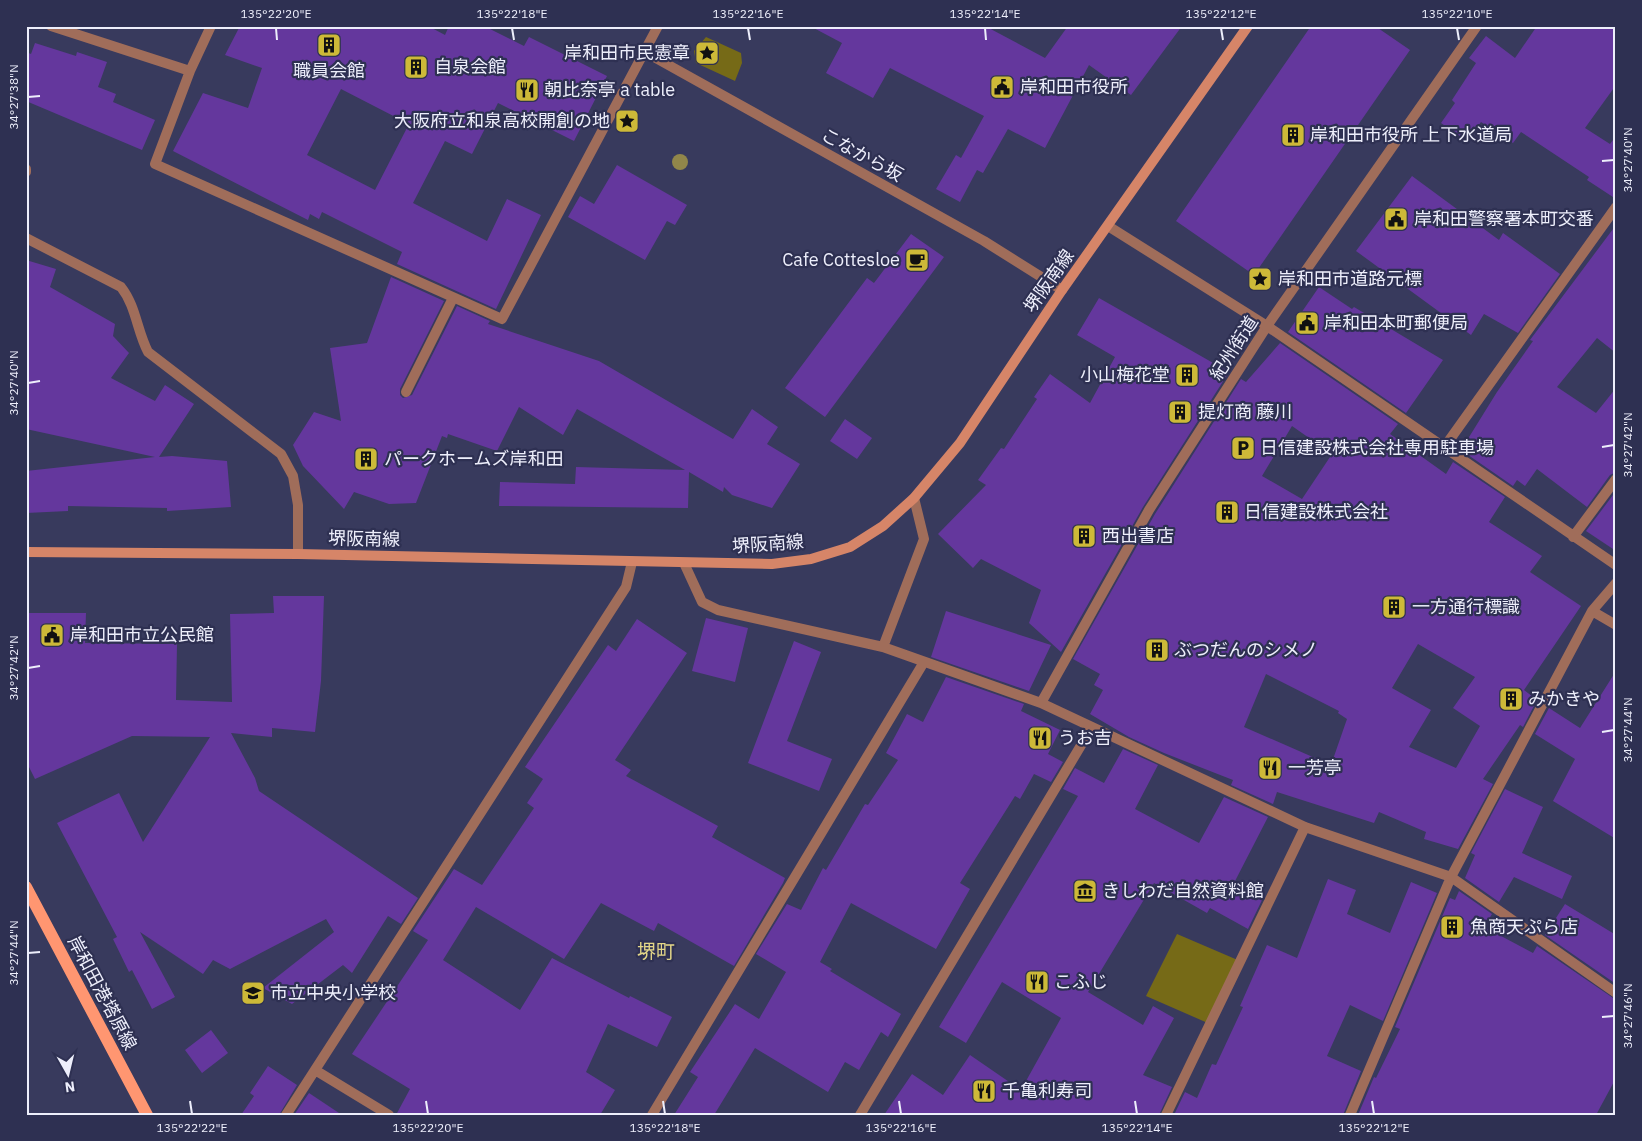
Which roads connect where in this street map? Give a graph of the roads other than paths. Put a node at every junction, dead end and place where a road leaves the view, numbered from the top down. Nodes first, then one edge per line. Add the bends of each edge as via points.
1 (51, 26) edge
2 (211, 26) edge
3 (658, 26) edge
4 (1248, 26) edge
5 (1477, 26) edge
6 (645, 52) junction
7 (190, 71) junction
8 (1616, 208) edge
9 (1108, 226) junction
10 (26, 238) edge
11 (1062, 290) junction
12 (453, 298) junction
13 (1267, 326) junction
14 (406, 392) dead end
15 (1443, 449) junction
16 (1616, 479) edge
17 (914, 498) junction
18 (1573, 537) junction
19 (26, 552) edge
20 (298, 554) junction
21 (632, 562) junction
22 (684, 563) junction
23 (1616, 565) edge
24 (1616, 582) edge
25 (1592, 611) junction
26 (1616, 624) edge
27 (883, 646) junction
28 (924, 662) junction
29 (1041, 703) junction
30 (1092, 727) junction
31 (1305, 827) junction
32 (1451, 877) junction
33 (26, 886) edge
34 (1616, 992) edge
35 (315, 1070) junction
36 (147, 1115) edge
37 (286, 1115) edge
38 (389, 1115) edge
39 (652, 1115) edge
40 (860, 1115) edge
41 (1166, 1115) edge
42 (1350, 1115) edge

1 - 7 street
2 - 7 street
3 - 6 street
4 - 9 main road, 堺阪南線
5 - 13 street, 紀州街道
6 - 11 street, こなから坂 via 976,237
6 - 12 street via 502,320
7 - 12 street via 155,164
8 - 15 street
9 - 11 main road, 堺阪南線
9 - 13 street
10 - 20 street via 122,287 130,298 148,352 281,454 293,476 298,505
11 - 17 main road, 堺阪南線 via 960,443
12 - 14 street
13 - 15 street
13 - 29 street, 紀州街道 via 1146,515
15 - 18 street
16 - 18 street
17 - 22 main road, 堺阪南線 via 883,526 850,547 811,559 772,564
17 - 27 street via 924,539
18 - 23 street
19 - 20 main road, 堺阪南線
20 - 21 main road, 堺阪南線
21 - 22 main road, 堺阪南線
21 - 35 street via 626,586
22 - 27 street via 702,602 718,610
24 - 25 street
25 - 26 street
25 - 32 street
27 - 28 street
28 - 29 street
28 - 39 street
29 - 30 street
30 - 31 street
30 - 40 street
31 - 32 street
31 - 41 street
32 - 34 street
32 - 42 street
33 - 36 main road, 岸和田港塔原線
35 - 37 street
35 - 38 street

